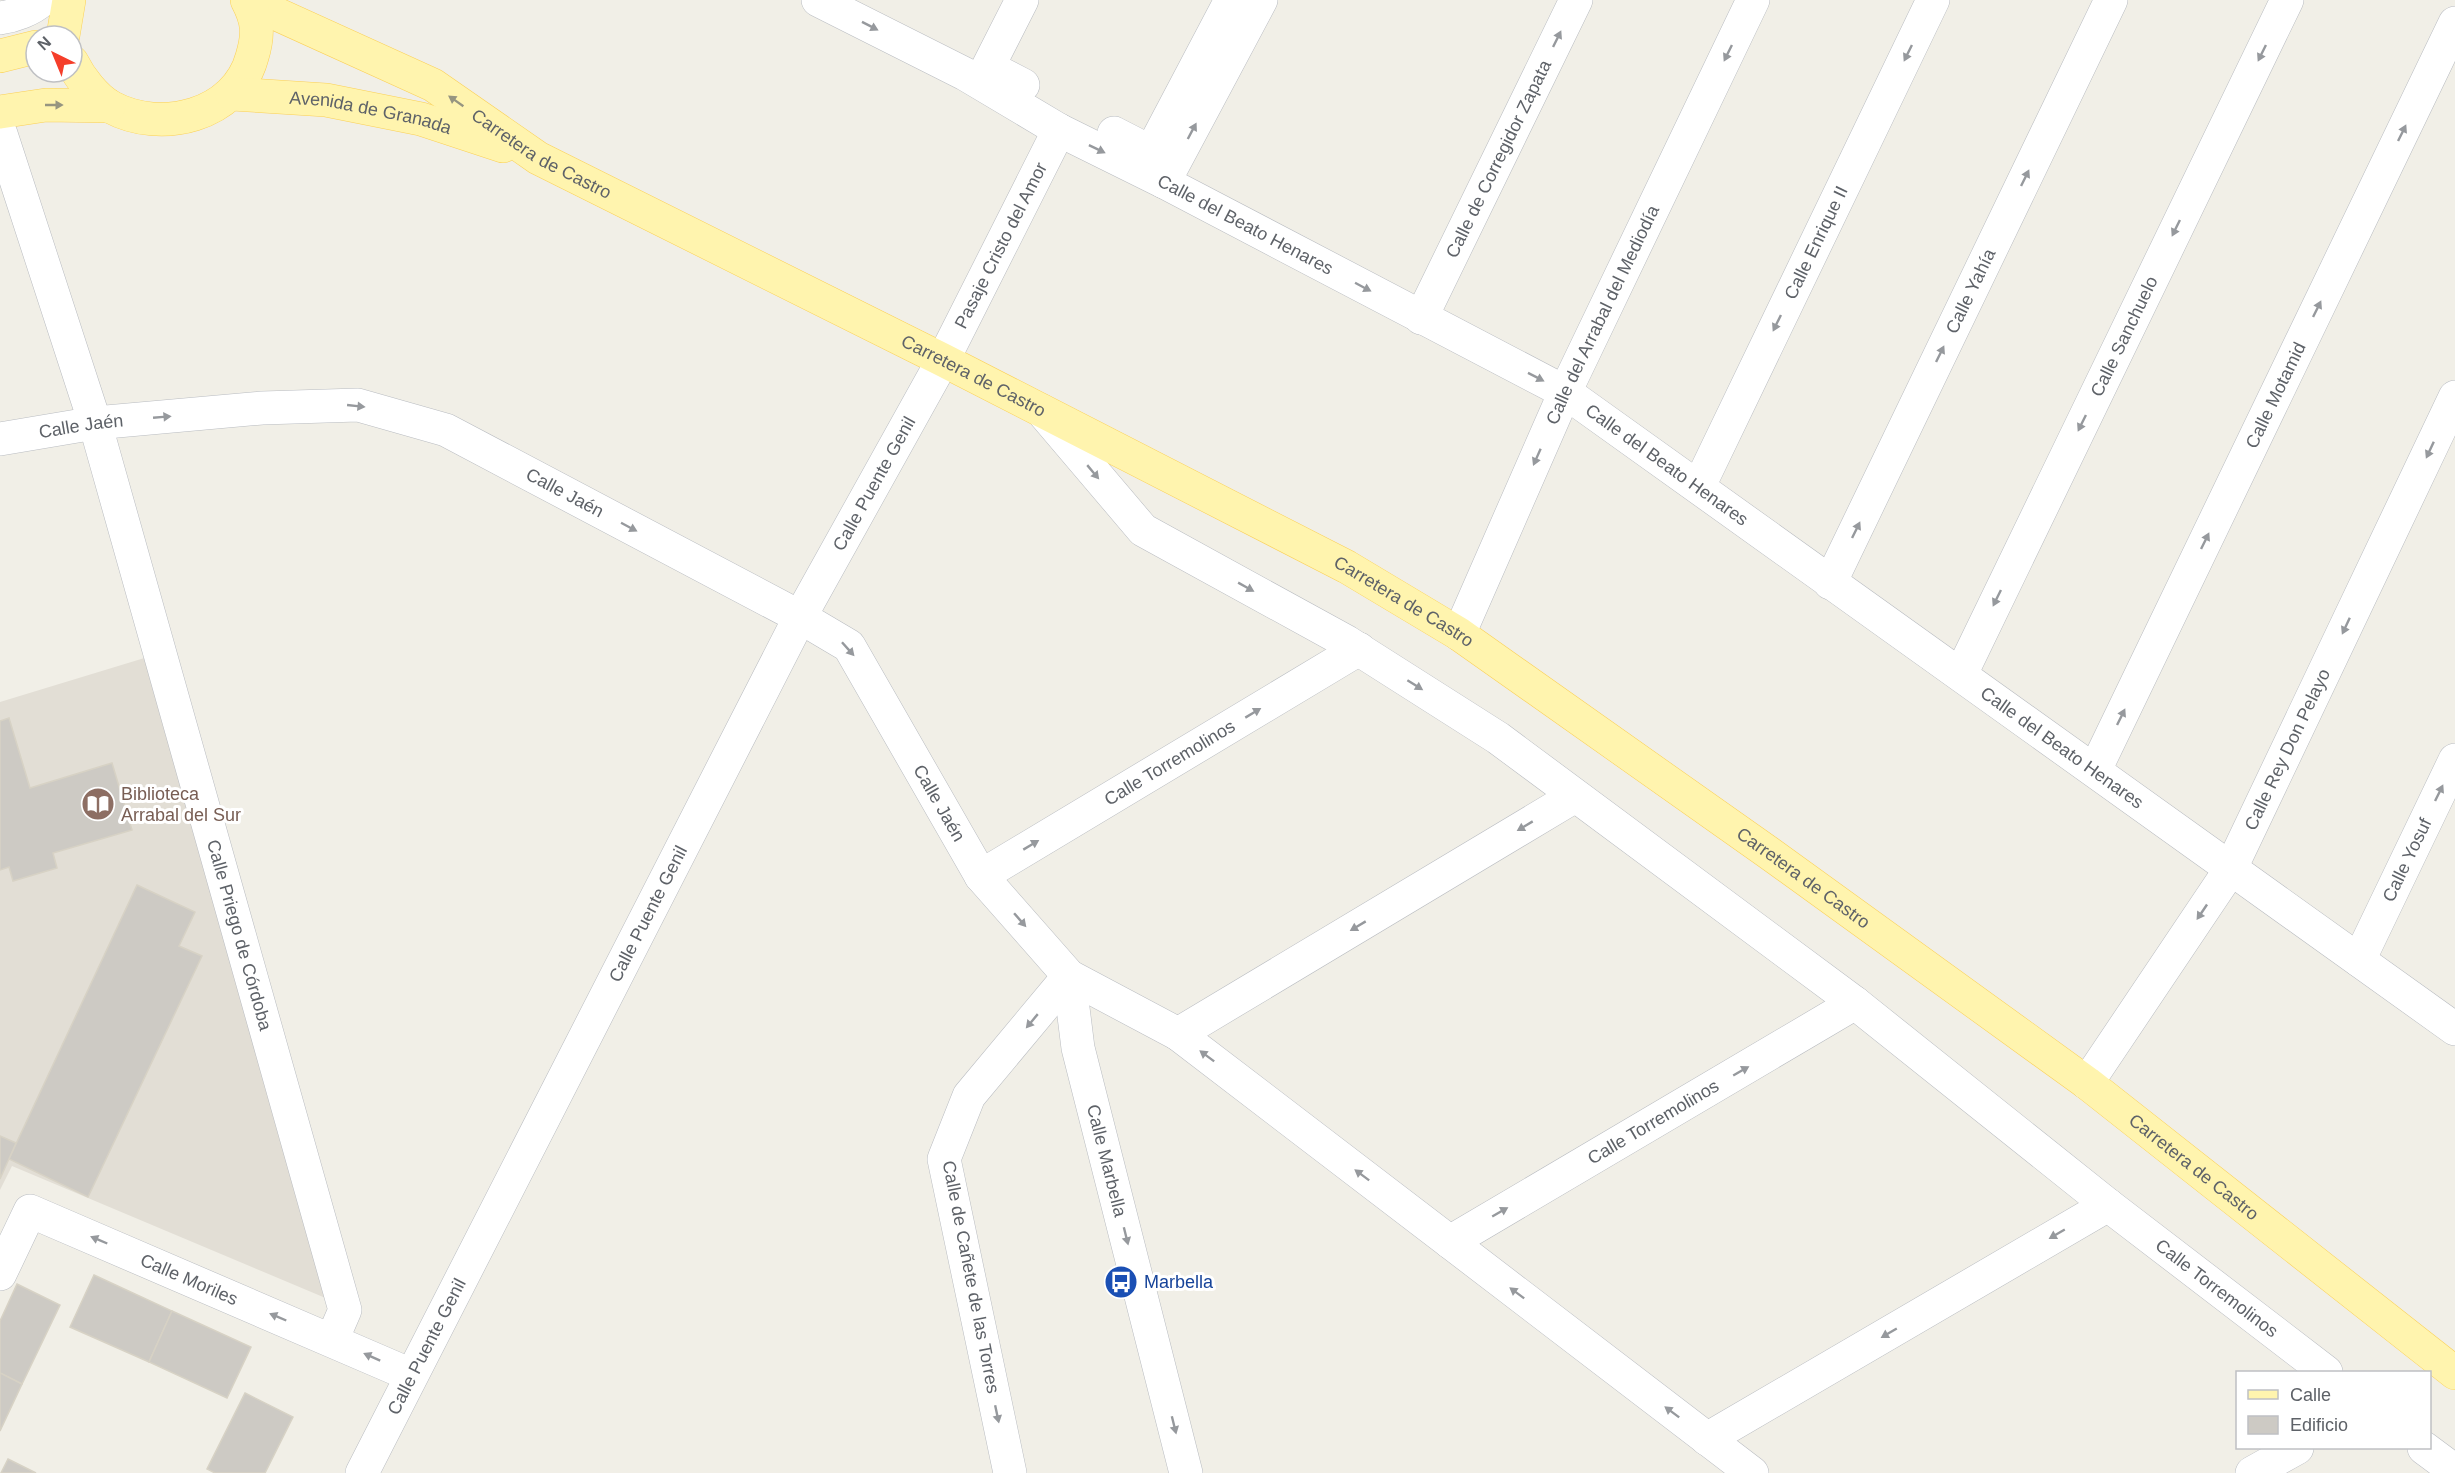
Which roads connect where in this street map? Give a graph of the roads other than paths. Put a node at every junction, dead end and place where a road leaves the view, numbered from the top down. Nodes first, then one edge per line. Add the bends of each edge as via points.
1 (42, 0) edge
2 (69, 0) edge
3 (818, 0) edge
4 (1002, 0) edge
5 (1022, 0) edge
6 (1230, 0) edge
7 (1261, 0) edge
8 (1576, 0) edge
9 (1753, 0) edge
10 (1933, 0) edge
11 (2111, 0) edge
12 (2287, 0) edge
13 (248, 1) edge
14 (0, 18) edge
15 (2455, 23) edge
16 (63, 24) edge
17 (24, 51) edge
18 (0, 56) edge
19 (965, 74) junction
20 (84, 80) edge
21 (232, 94) junction
22 (109, 106) junction
23 (1, 123) edge
24 (1059, 130) junction
25 (538, 158) junction
26 (1164, 182) junction
27 (1421, 318) junction
28 (944, 360) junction
29 (1565, 392) junction
30 (2455, 397) edge
31 (1042, 411) junction
32 (95, 423) junction
33 (0, 439) edge
34 (1699, 486) junction
35 (1830, 583) junction
36 (800, 617) junction
37 (1459, 634) junction
38 (1359, 650) junction
39 (1961, 674) junction
40 (2455, 760) edge
41 (2095, 770) junction
42 (1575, 796) junction
43 (2230, 870) junction
44 (981, 876) junction
45 (2359, 960) junction
46 (1069, 976) junction
47 (1855, 1004) junction
48 (2455, 1029) edge
49 (1178, 1034) junction
50 (2087, 1083) junction
51 (2108, 1205) junction
52 (1450, 1242) junction
53 (0, 1274) edge
54 (332, 1340) junction
55 (2325, 1371) edge
56 (2455, 1373) edge
57 (411, 1376) junction
58 (1707, 1439) junction
59 (2295, 1449) edge
60 (2425, 1449) edge
61 (2455, 1471) edge
62 (362, 1473) edge
63 (1010, 1473) edge
64 (1186, 1473) edge
65 (1752, 1473) edge
66 (2252, 1473) edge

1 - 14 street via 36,6
2 - 16 main road
3 -> 19 street, Calle del Beato Henares
4 - 19 street
5 - 6 street via 988,67 1151,152
26 -> 7 street
27 -> 8 street, Calle de Corregidor Zapata
9 -> 29 street, Calle del Arrabal del Mediodía
10 -> 34 street, Calle Enrique II
35 -> 11 street, Calle Yahía
12 -> 39 street, Calle Sanchuelo
13 - 21 main road via 256,18 257,42 249,70
25 -> 13 main road, Carretera de Castro via 433,85
41 -> 15 street, Calle Motamid
17 - 18 main road
19 - 24 street, Calle del Beato Henares
20 - 22 main road
21 - 22 main road via 189,116 157,121
21 - 25 main road, Avenida de Granada via 326,100 410,117
23 -> 22 main road via 45,105
23 - 32 street, Calle Priego de Córdoba
24 -> 26 street, Calle del Beato Henares
24 - 28 street, Pasaje Cristo del Amor
25 - 28 main road, Carretera de Castro
26 -> 27 street, Calle del Beato Henares
27 -> 29 street, Calle del Beato Henares
28 - 31 main road, Carretera de Castro
28 - 36 street, Calle Puente Genil
29 - 34 street, Calle del Beato Henares
29 -> 37 street, Calle del Arrabal del Mediodía
30 -> 43 street, Calle Rey Don Pelayo
31 - 37 main road, Carretera de Castro via 1347,567
31 -> 38 street, Calle Torremolinos via 1143,530
32 - 33 street, Calle Jaén
32 -> 36 street, Calle Jaén via 262,408 358,405 446,430
32 - 54 street, Calle Priego de Córdoba via 345,1310
34 - 35 street, Calle del Beato Henares
35 - 39 street, Calle del Beato Henares
36 -> 44 street, Calle Jaén via 849,646
36 - 57 street, Calle Puente Genil
37 - 50 main road, Carretera de Castro
38 -> 42 street, Calle Torremolinos via 1498,738
44 -> 38 street, Calle Torremolinos
39 - 41 street, Calle del Beato Henares
45 -> 40 street, Calle Yosuf
41 - 43 street, Calle del Beato Henares
42 - 47 street, Calle Torremolinos
42 -> 49 street
43 - 45 street, Calle del Beato Henares
43 -> 50 street, Calle Rey Don Pelayo
44 -> 46 street
45 - 48 street, Calle del Beato Henares
46 - 49 street
46 -> 63 street, Calle de Cañete de las Torres via 969,1096 944,1159
46 -> 64 street, Calle Marbella via 1077,1048
47 - 51 street, Calle Torremolinos
52 -> 47 street, Calle Torremolinos
52 -> 49 street
50 - 56 main road, Carretera de Castro
51 - 55 street, Calle Torremolinos
51 -> 58 street
58 -> 52 street
54 -> 53 street, Calle Moriles via 30,1211
57 -> 54 street, Calle Moriles
57 - 62 street, Calle Puente Genil
58 - 65 street
59 - 66 street
60 - 61 street

